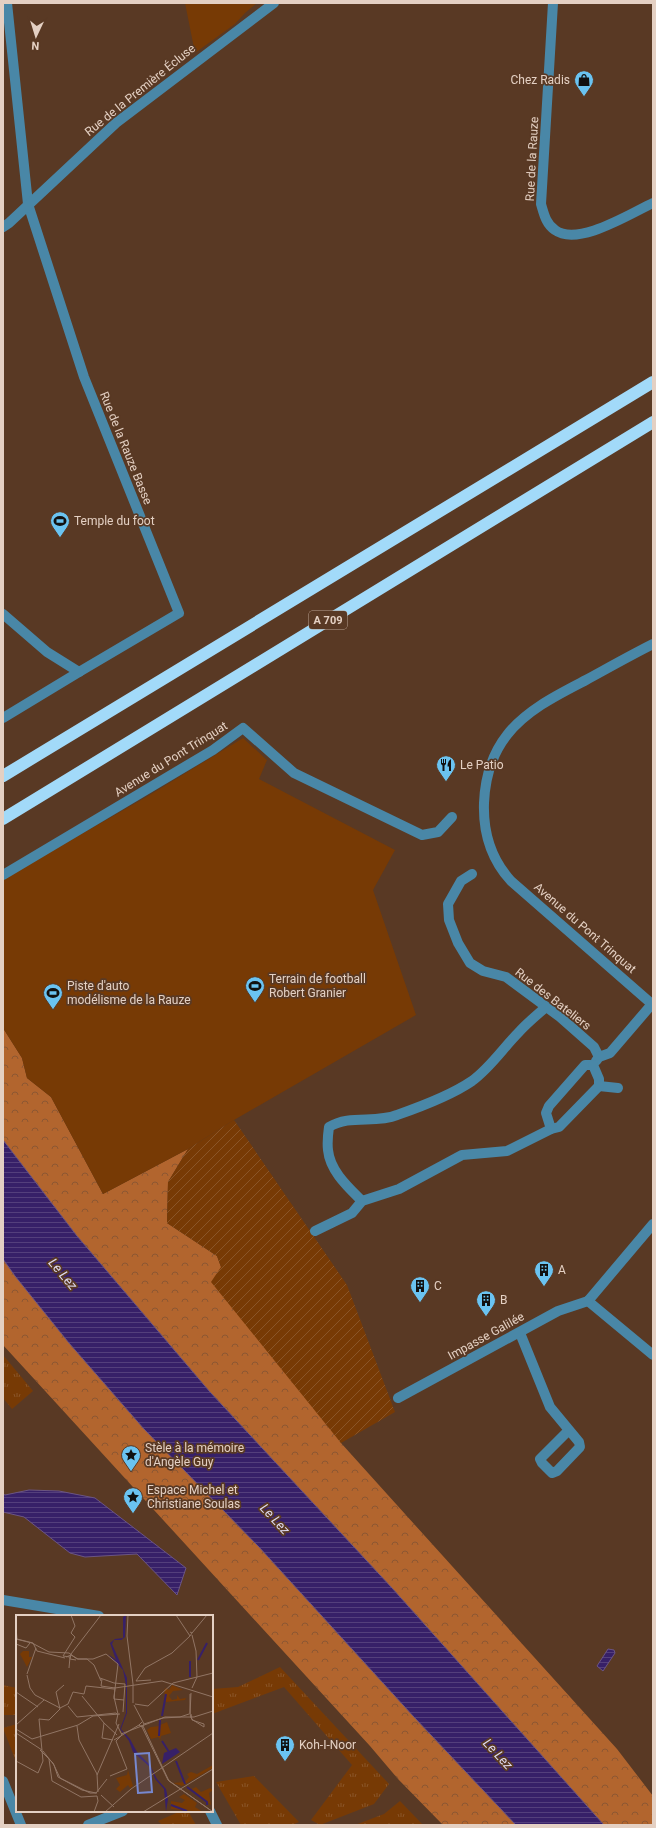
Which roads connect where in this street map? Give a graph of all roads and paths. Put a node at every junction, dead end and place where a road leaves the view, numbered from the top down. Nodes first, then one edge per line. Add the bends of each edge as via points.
1 (7, 3) edge
2 (274, 3) edge
3 (553, 3) edge
4 (653, 202) edge
5 (28, 204) junction
6 (3, 227) edge
7 (653, 382) edge
8 (653, 422) edge
9 (3, 614) edge
10 (653, 644) edge
11 (79, 672) junction
12 (3, 718) edge
13 (3, 776) edge
14 (452, 817) dead end
15 (3, 819) edge
16 (472, 874) dead end
17 (3, 875) edge
18 (653, 1005) edge
19 (546, 1007) junction
20 (596, 1061) junction
21 (599, 1086) junction
22 (618, 1088) dead end
23 (551, 1129) junction
24 (362, 1201) junction
25 (653, 1224) edge
26 (315, 1231) dead end
27 (588, 1301) junction
28 (520, 1333) junction
29 (653, 1355) edge
30 (398, 1398) dead end
31 (569, 1430) dead end
32 (3, 1600) edge
33 (93, 1615) edge
34 (3, 1781) edge
35 (120, 1812) edge
36 (210, 1812) edge
37 (21, 1825) edge
38 (88, 1825) edge
39 (217, 1825) edge

1 - 5 street
2 - 5 street, Rue de la Première Écluse via 116,123
3 - 4 street, Rue de la Rauze via 541,204 545,219 555,231 577,235 606,226
5 - 6 street, Rue de la Première Écluse
5 - 11 street, Rue de la Rauze Basse via 84,377 179,613
7 - 13 highway, A 709
8 - 15 highway, A 709
9 - 11 street via 47,652
10 - 18 street, Avenue du Pont Trinquat via 552,698 516,725 494,756 485,788 483,819 490,846 501,869 511,881
11 - 12 street
14 - 17 street, Avenue du Pont Trinquat via 438,832 422,835 294,773 243,728 213,750
16 - 19 street, Rue des Bateliers via 462,881 448,904 449,920 458,943 470,963 506,978
18 - 20 street via 610,1053
19 - 20 street, Rue des Bateliers via 594,1047
19 - 24 street via 518,1032 472,1081 395,1116 346,1120 329,1127 328,1150 333,1166
20 - 21 street, Rue des Bateliers
20 - 23 street via 585,1065 549,1106 546,1113
21 - 22 street
21 - 23 street via 559,1127
23 - 24 street via 507,1152 462,1155 399,1189
24 - 26 street via 352,1213
25 - 27 street
27 - 28 street, Impasse Galilée via 558,1311
27 - 29 street
28 - 30 street, Impasse Galilée
28 - 31 street via 550,1407
32 - 33 street
34 - 37 street
35 - 38 street
36 - 39 street

